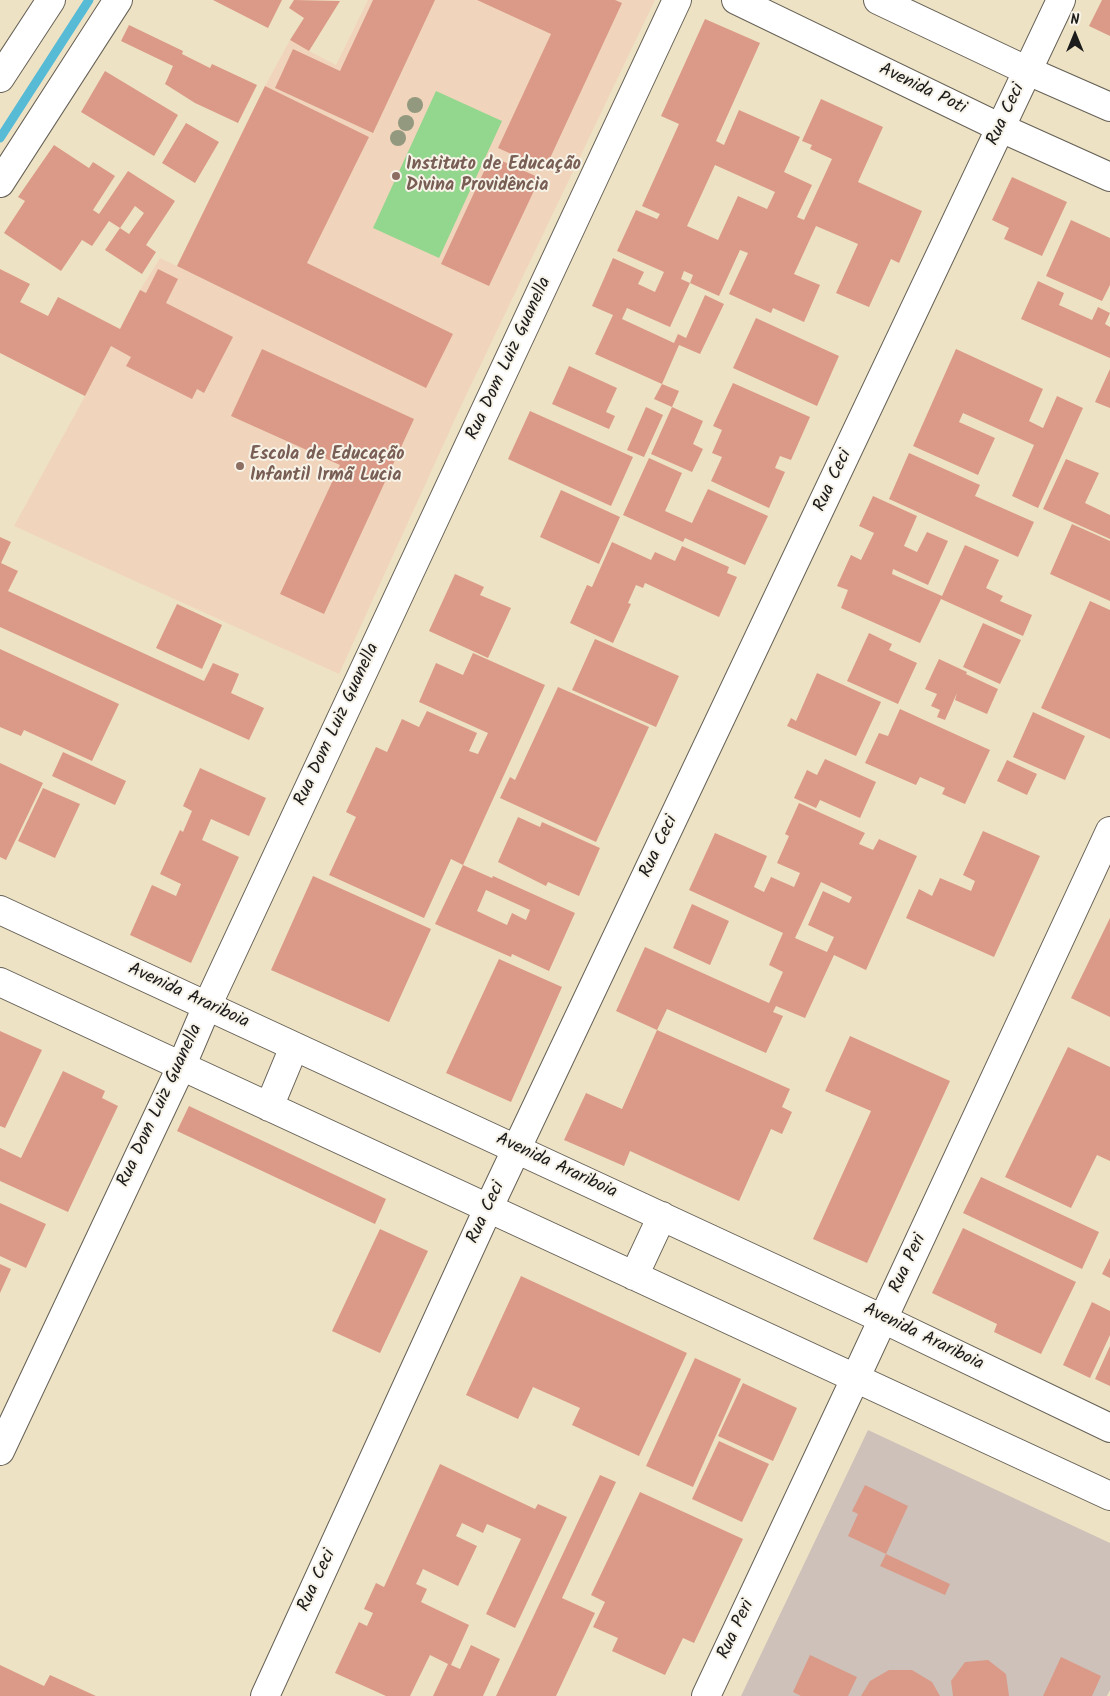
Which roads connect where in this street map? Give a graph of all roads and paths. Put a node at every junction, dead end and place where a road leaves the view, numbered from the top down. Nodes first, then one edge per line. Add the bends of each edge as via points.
1 (51, 0) edge
2 (118, 0) edge
3 (678, 0) edge
4 (736, 0) edge
5 (878, 0) edge
6 (1060, 0) edge
7 (1028, 71) junction
8 (0, 78) edge
9 (1110, 107) edge
10 (1001, 128) junction
11 (1110, 177) edge
12 (0, 183) edge
13 (1110, 831) edge
14 (0, 910) edge
15 (0, 982) edge
16 (207, 1006) junction
17 (294, 1046) junction
18 (181, 1066) junction
19 (269, 1107) junction
20 (517, 1150) junction
21 (488, 1209) junction
22 (662, 1216) junction
23 (634, 1276) junction
24 (884, 1319) junction
25 (855, 1379) junction
26 (1110, 1428) edge
27 (0, 1451) edge
28 (1110, 1496) edge
29 (265, 1696) edge
30 (706, 1696) edge

1 - 8 street
2 - 12 street
3 - 16 street, Rua Dom Luiz Guanella
4 - 10 street, Avenida Poti
5 - 7 street
6 - 7 street, Rua Ceci
7 - 9 street
7 - 10 street, Rua Ceci
10 - 11 street, Avenida Poti
10 - 20 street, Rua Ceci
13 - 24 street, Rua Peri
14 - 16 street, Avenida Arariboia
15 - 18 street
16 - 17 street, Avenida Arariboia
16 - 18 street, Rua Dom Luiz Guanella
17 - 19 street
17 - 20 street, Avenida Arariboia
18 - 19 street
18 - 27 street, Rua Dom Luiz Guanella
19 - 21 street
20 - 21 street, Rua Ceci
20 - 22 street, Avenida Arariboia
21 - 23 street
21 - 29 street, Rua Ceci
22 - 23 street
22 - 24 street, Avenida Arariboia
23 - 25 street
24 - 25 street, Rua Peri
24 - 26 street, Avenida Arariboia
25 - 28 street
25 - 30 street, Rua Peri

